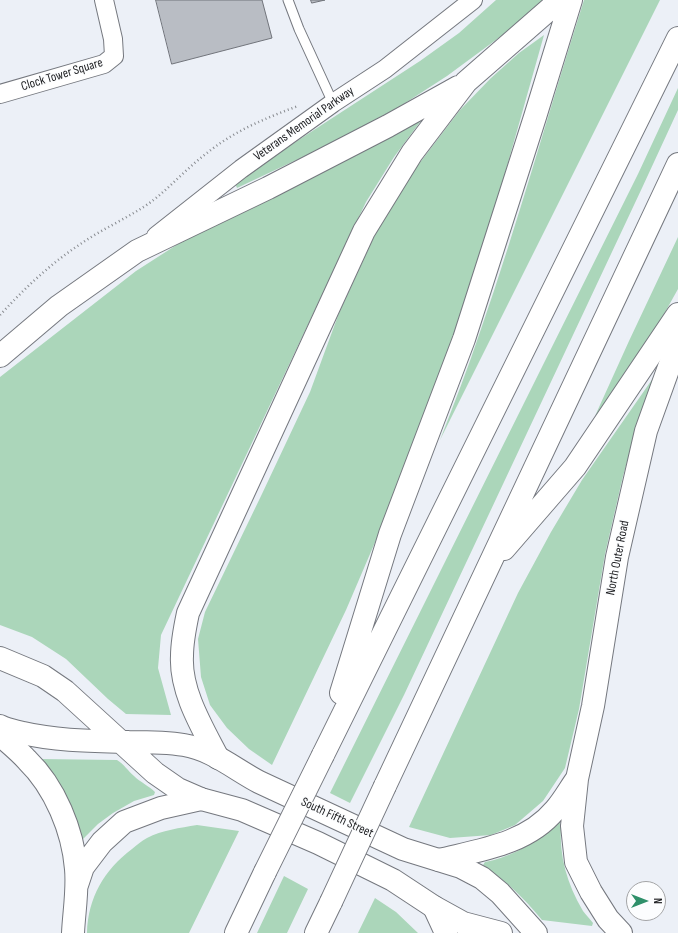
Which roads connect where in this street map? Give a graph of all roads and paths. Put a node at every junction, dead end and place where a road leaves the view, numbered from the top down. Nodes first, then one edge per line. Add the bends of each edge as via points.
1 (104, 0) edge
2 (288, 0) edge
3 (473, 0) edge
4 (562, 1) edge
5 (678, 38) edge
6 (466, 82) junction
7 (0, 94) edge
8 (333, 102) junction
9 (304, 103) dead end
10 (678, 164) edge
11 (136, 251) junction
12 (0, 314) edge
13 (678, 314) edge
14 (678, 342) edge
15 (0, 356) edge
16 (486, 570) junction
17 (0, 658) edge
18 (0, 726) edge
19 (0, 735) edge
20 (120, 742) junction
21 (323, 755) junction
22 (218, 758) junction
23 (577, 779) junction
24 (201, 799) junction
25 (439, 860) junction
26 (76, 888) junction
27 (434, 907) junction
28 (73, 933) edge
29 (236, 933) edge
30 (316, 933) edge
31 (446, 933) edge
32 (501, 933) edge
33 (536, 933) edge
34 (621, 933) edge

1 - 7 street, Clock Tower Square via 113,39 114,56 104,64
2 - 8 lane
3 - 8 street, Veterans Memorial Parkway via 385,69
4 - 6 main road
4 - 21 main road via 533,125 464,339 390,534
5 - 21 main road
6 - 11 main road via 268,188
6 - 22 main road via 412,153 364,231 188,613 181,657 183,675 191,705
8 - 11 street, Veterans Memorial Parkway via 241,169
9 - 12 path via 231,135 206,153 143,208 82,242 50,266
10 - 16 main road
11 - 15 main road via 59,306
13 - 16 main road via 576,467
14 - 23 main road, North Outer Road via 646,431 619,549 593,706
16 - 30 main road, bridge
17 - 20 main road via 43,676 65,691
18 - 20 main road, South Fifth Street via 38,736
19 - 26 main road via 28,760 61,808 70,836 76,868
20 - 22 main road, South Fifth Street via 185,745
20 - 24 main road via 155,773 178,789
21 - 29 main road, bridge
22 - 25 main road, South Fifth Street via 260,782 403,849
23 - 25 main road via 555,810 537,827 508,843
23 - 34 main road, North Outer Road via 572,826 576,862 608,919
24 - 26 main road via 160,808 124,822 102,842 83,867
24 - 27 main road via 242,810 318,843 393,880
25 - 33 main road, South Fifth Street via 482,878 500,893
26 - 28 main road
27 - 31 main road
27 - 32 main road via 462,924

